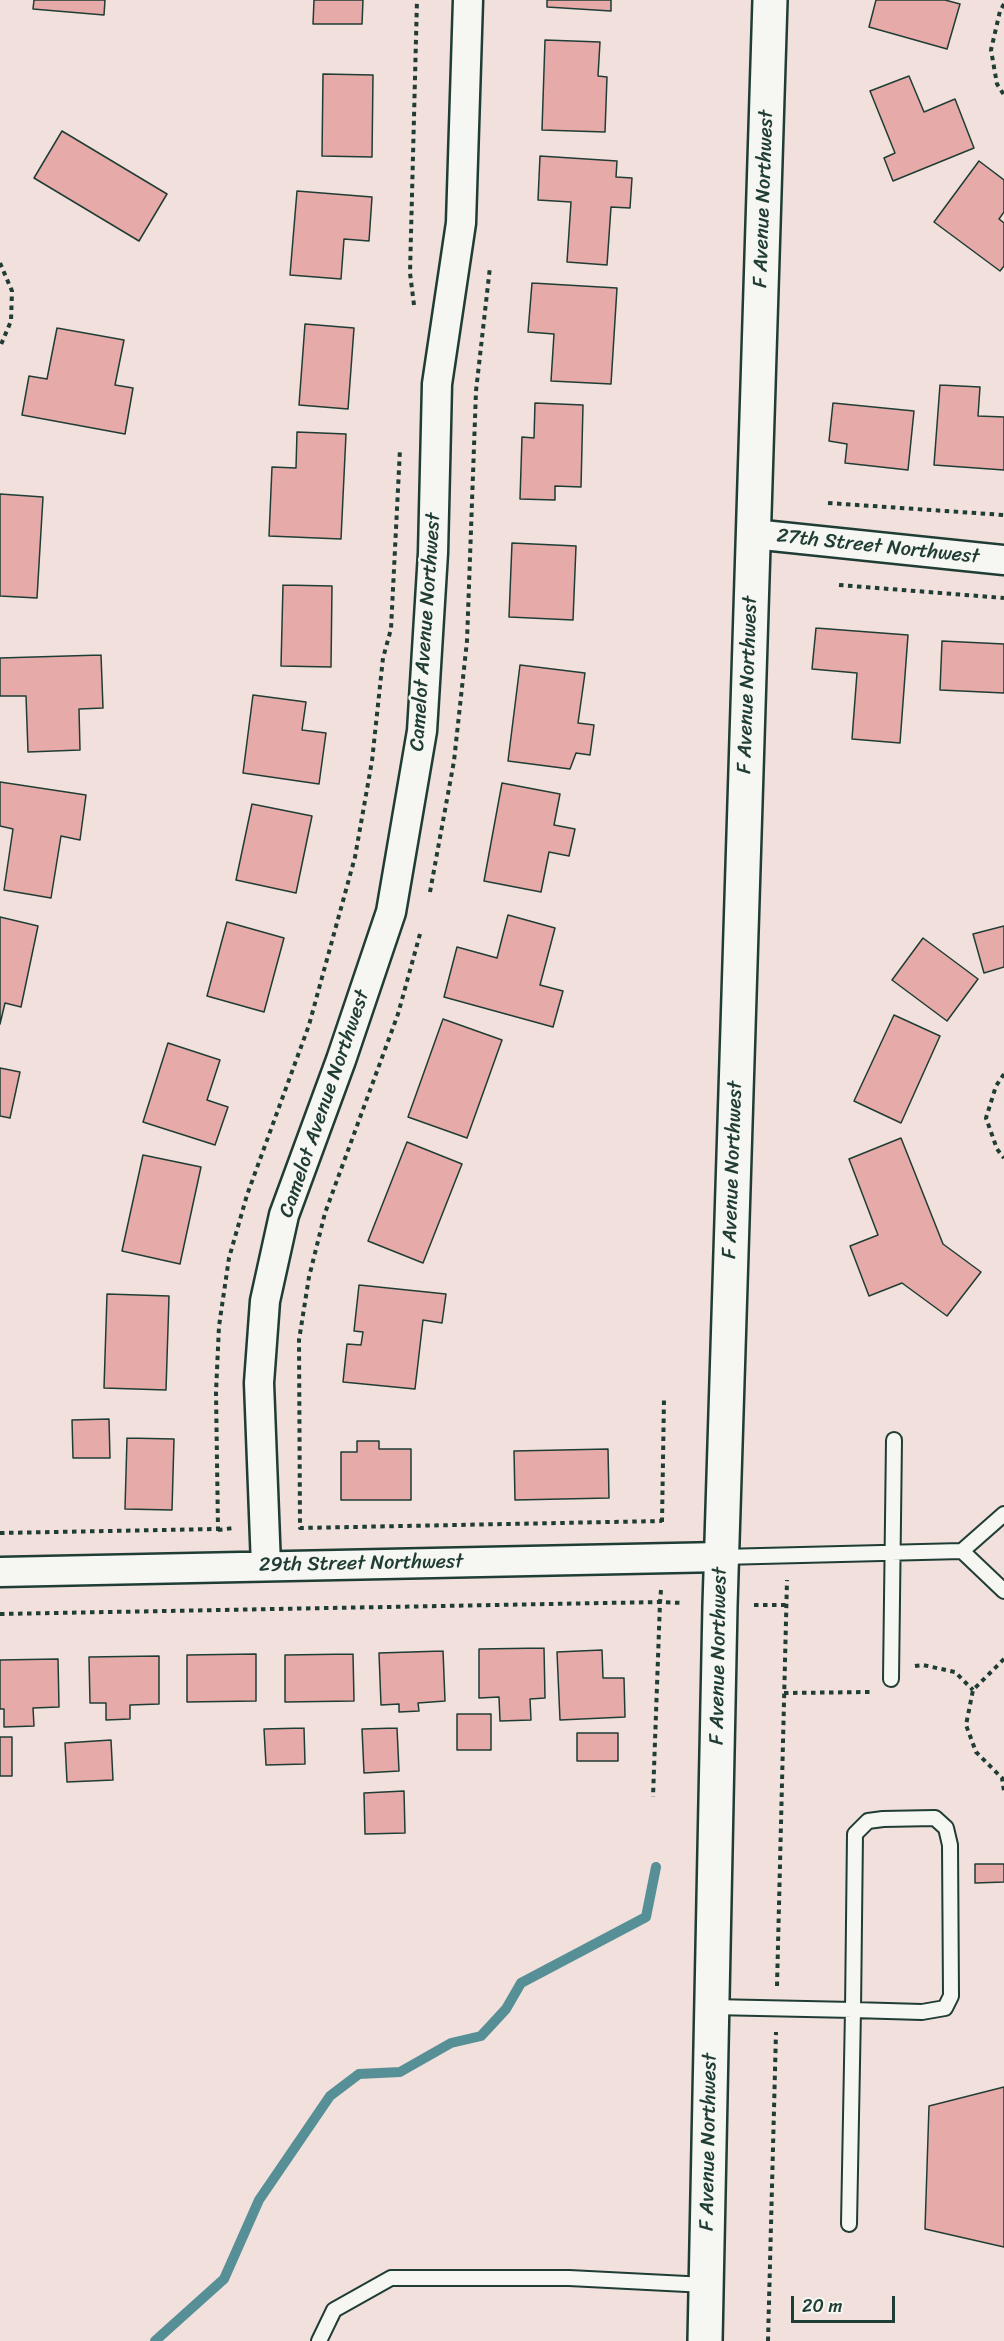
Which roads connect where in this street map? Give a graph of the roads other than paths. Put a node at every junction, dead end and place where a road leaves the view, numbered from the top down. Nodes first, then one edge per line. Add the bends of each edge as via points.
1 (468, 0) edge
2 (770, 0) edge
3 (753, 534) junction
4 (1004, 560) edge
5 (894, 1440) dead end
6 (1004, 1514) edge
7 (962, 1551) junction
8 (891, 1552) junction
9 (722, 1557) junction
10 (266, 1566) junction
11 (0, 1572) edge
12 (1004, 1591) edge
13 (891, 1679) dead end
14 (712, 2007) junction
15 (853, 2010) junction
16 (849, 2224) dead end
17 (706, 2284) junction
18 (319, 2341) edge
19 (705, 2341) edge

1 - 10 street, Camelot Avenue Northwest via 461,223 437,384 433,553 422,731 391,912 284,1215 265,1302 259,1383
2 - 3 main road, F Avenue Northwest
3 - 4 street, 27th Street Northwest
3 - 9 main road, F Avenue Northwest
5 - 8 lane
6 - 7 lane
7 - 8 lane
7 - 12 lane
8 - 9 lane
8 - 13 lane
9 - 10 street, 29th Street Northwest
9 - 14 main road, F Avenue Northwest
10 - 11 street, 29th Street Northwest
14 - 15 lane
14 - 17 main road, F Avenue Northwest
15 - 15 lane via 855,1834 868,1821 935,1818 946,1828 950,1845 951,1996 945,2008 922,2012
15 - 16 lane
17 - 18 lane via 569,2278 391,2278 334,2310
17 - 19 main road, F Avenue Northwest

